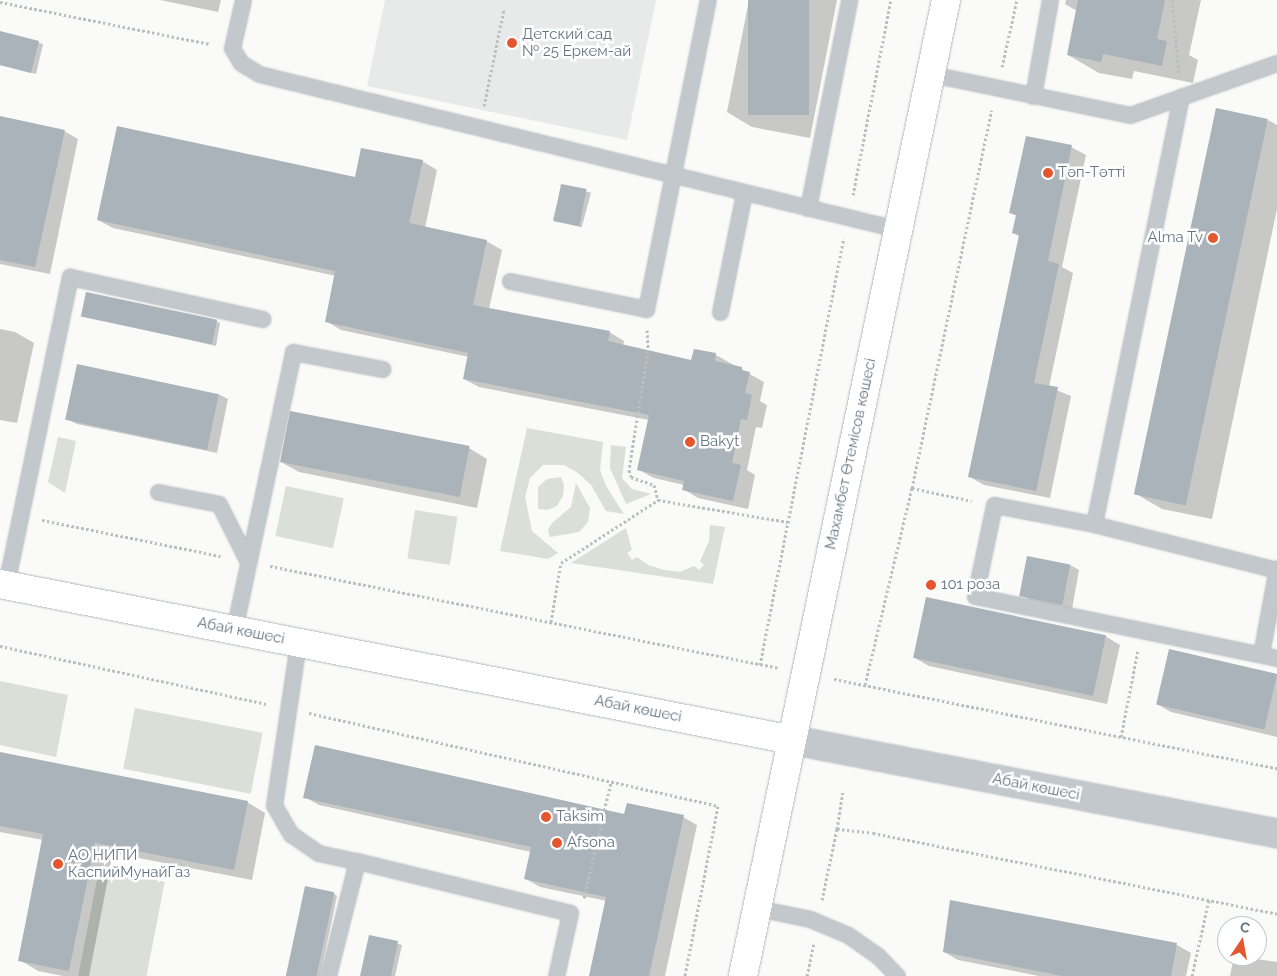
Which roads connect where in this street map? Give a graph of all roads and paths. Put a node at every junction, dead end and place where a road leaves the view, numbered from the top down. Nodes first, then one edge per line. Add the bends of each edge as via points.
1 (243, 0) edge
2 (708, 0) edge
3 (849, 0) edge
4 (891, 0) edge
5 (946, 0) edge
6 (1017, 0) edge
7 (1050, 0) edge
8 (1172, 0) edge
9 (0, 2) edge
10 (504, 9) dead end
11 (232, 48) junction
12 (1277, 62) edge
13 (931, 74) junction
14 (997, 87) junction
15 (1033, 96) junction
16 (1181, 97) junction
17 (479, 128) junction
18 (672, 176) junction
19 (744, 193) junction
20 (808, 208) junction
21 (848, 218) junction
22 (897, 229) junction
23 (510, 281) dead end
24 (646, 309) junction
25 (720, 312) dead end
26 (262, 319) dead end
27 (382, 369) dead end
28 (912, 488) junction
29 (158, 492) dead end
30 (658, 500) junction
31 (994, 505) junction
32 (20, 516) junction
33 (788, 522) junction
34 (1094, 524) junction
35 (248, 562) junction
36 (1277, 569) edge
37 (3, 584) edge
38 (550, 622) junction
39 (234, 630) junction
40 (1142, 630) junction
41 (298, 642) junction
42 (0, 646) edge
43 (1261, 654) junction
44 (1277, 658) edge
45 (760, 664) junction
46 (806, 673) junction
47 (865, 685) junction
48 (288, 708) junction
49 (1121, 737) junction
50 (792, 740) junction
51 (1277, 768) edge
52 (611, 782) junction
53 (843, 792) dead end
54 (837, 829) junction
55 (1277, 834) edge
56 (357, 862) junction
57 (1209, 900) junction
58 (757, 908) junction
59 (570, 913) junction
60 (1277, 914) edge
61 (818, 924) junction
62 (328, 976) edge
63 (556, 976) edge
64 (686, 976) edge
65 (743, 976) edge
66 (807, 976) edge
67 (897, 976) edge
68 (1192, 976) edge

1 - 11 lane
2 - 18 lane
3 - 20 lane
4 - 21 path
5 - 13 main road, Махамбет Өтемісов көшесі
6 - 14 path
7 - 15 lane
8 - 16 path
9 - 11 path
10 - 17 path
11 - 17 lane via 241,63 259,74
12 - 16 lane
13 - 14 lane
13 - 22 main road, Махамбет Өтемісов көшесі
14 - 15 lane
14 - 28 path
15 - 16 lane via 1130,115
16 - 34 lane
17 - 18 lane
18 - 19 lane
18 - 24 lane
19 - 20 lane
19 - 25 lane
20 - 21 lane
21 - 22 lane
21 - 33 path
22 - 46 main road, Махамбет Өтемісов көшесі
23 - 24 lane
24 - 30 path via 648,351 629,470 631,477 654,485
26 - 32 lane via 70,277
27 - 35 lane via 293,352
28 - 31 path
28 - 47 path
29 - 35 lane via 219,504
30 - 33 path
30 - 38 path via 561,563
31 - 34 lane
31 - 40 lane via 975,596
32 - 35 path
32 - 37 lane
33 - 45 path
34 - 36 lane
35 - 38 path
35 - 39 lane
36 - 43 lane
37 - 39 main road, Абай көшесі
38 - 45 path
39 - 41 main road, Абай көшесі
40 - 43 lane
40 - 49 path
41 - 48 lane
41 - 50 main road, Абай көшесі
42 - 48 path
43 - 44 lane
45 - 46 path
46 - 47 path
46 - 50 main road, Махамбет Өтемісов көшесі
47 - 49 path
48 - 52 path
48 - 56 lane via 274,805 291,834 318,853
49 - 51 path
50 - 55 street, Абай көшесі
50 - 58 main road, Махамбет Өтемісов көшесі
52 - 59 path via 586,896
52 - 64 path via 718,806
53 - 54 path
54 - 57 path via 873,833
54 - 61 path
56 - 59 lane
56 - 62 lane
57 - 60 path
57 - 68 path
58 - 61 lane
58 - 65 main road, Махамбет Өтемісов көшесі
59 - 63 lane
61 - 66 path
61 - 67 lane via 848,935 876,955

